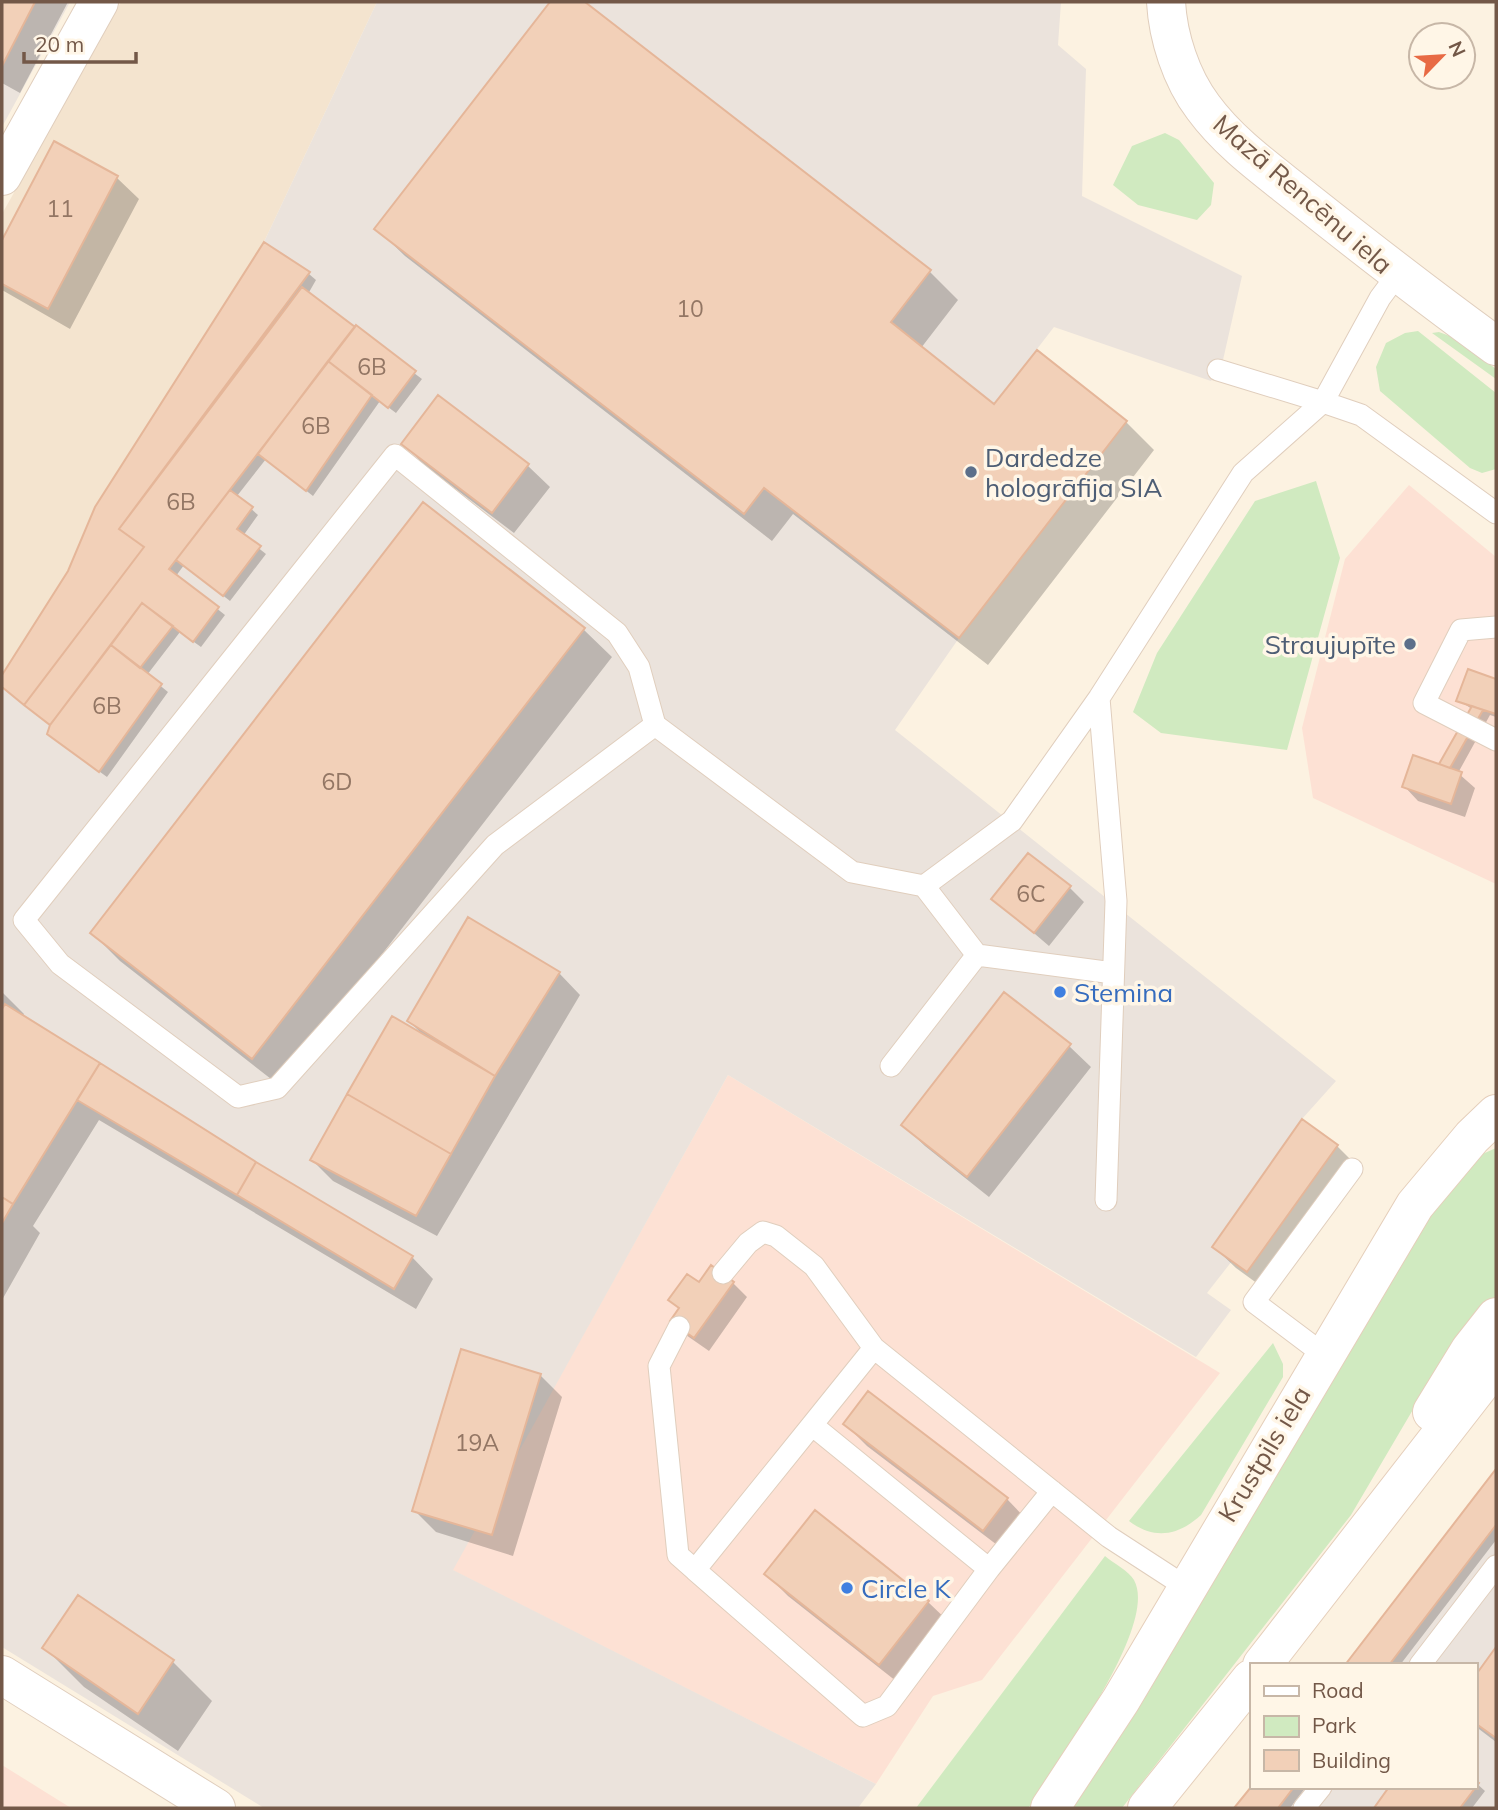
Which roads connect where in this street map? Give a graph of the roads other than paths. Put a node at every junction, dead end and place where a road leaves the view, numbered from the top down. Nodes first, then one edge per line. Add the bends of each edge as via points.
1 (99, 2) edge
2 (1166, 2) edge
3 (2, 176) edge
4 (1397, 275) junction
5 (1496, 346) edge
6 (1218, 370) dead end
7 (1324, 402) junction
8 (1496, 513) edge
9 (1496, 627) edge
10 (1099, 698) junction
11 (655, 725) junction
12 (1496, 740) edge
13 (924, 886) junction
14 (977, 956) junction
15 (1113, 973) junction
16 (891, 1066) dead end
17 (1488, 1126) edge
18 (1352, 1169) dead end
19 (1106, 1200) dead end
20 (723, 1273) dead end
21 (1496, 1317) edge
22 (679, 1327) dead end
23 (874, 1348) junction
24 (1323, 1354) junction
25 (1496, 1364) edge
26 (812, 1425) junction
27 (1052, 1491) junction
28 (1394, 1494) junction
29 (1496, 1566) edge
30 (989, 1569) junction
31 (695, 1570) junction
32 (1186, 1587) junction
33 (1264, 1663) edge
34 (1422, 1663) edge
35 (2, 1675) edge
36 (1250, 1680) edge
37 (1319, 1789) edge
38 (215, 1808) edge
39 (1050, 1808) edge
40 (1147, 1808) edge
41 (1304, 1808) edge

1 - 3 main road
2 - 4 main road, Mazā Rencēnu iela via 1167,23 1181,66 1202,105 1238,146
4 - 5 main road, Mazā Rencēnu iela
4 - 7 lane
6 - 7 lane
7 - 8 lane via 1361,415
7 - 10 lane via 1243,473
9 - 12 lane via 1461,630 1424,703
10 - 13 lane via 1012,821
10 - 15 lane via 1116,901
11 - 11 lane via 639,667 617,633 395,455 24,920 60,964 238,1097 277,1088 495,845
11 - 13 lane via 852,872
13 - 14 lane
14 - 15 lane
14 - 16 lane
15 - 19 lane
17 - 24 main road, Krustpils iela via 1415,1205
18 - 24 lane via 1254,1302
20 - 23 lane via 763,1232 776,1236 814,1266
21 - 28 main road via 1426,1422
22 - 31 lane via 659,1366 678,1555
23 - 26 lane
23 - 27 lane
24 - 32 main road, Krustpils iela
25 - 28 main road
26 - 30 lane
26 - 31 lane
27 - 30 lane
27 - 32 lane via 1109,1537
28 - 33 main road
29 - 34 lane
30 - 31 lane via 887,1706 863,1716
32 - 39 main road, Krustpils iela via 1121,1700
35 - 38 main road
36 - 40 main road
37 - 41 lane

